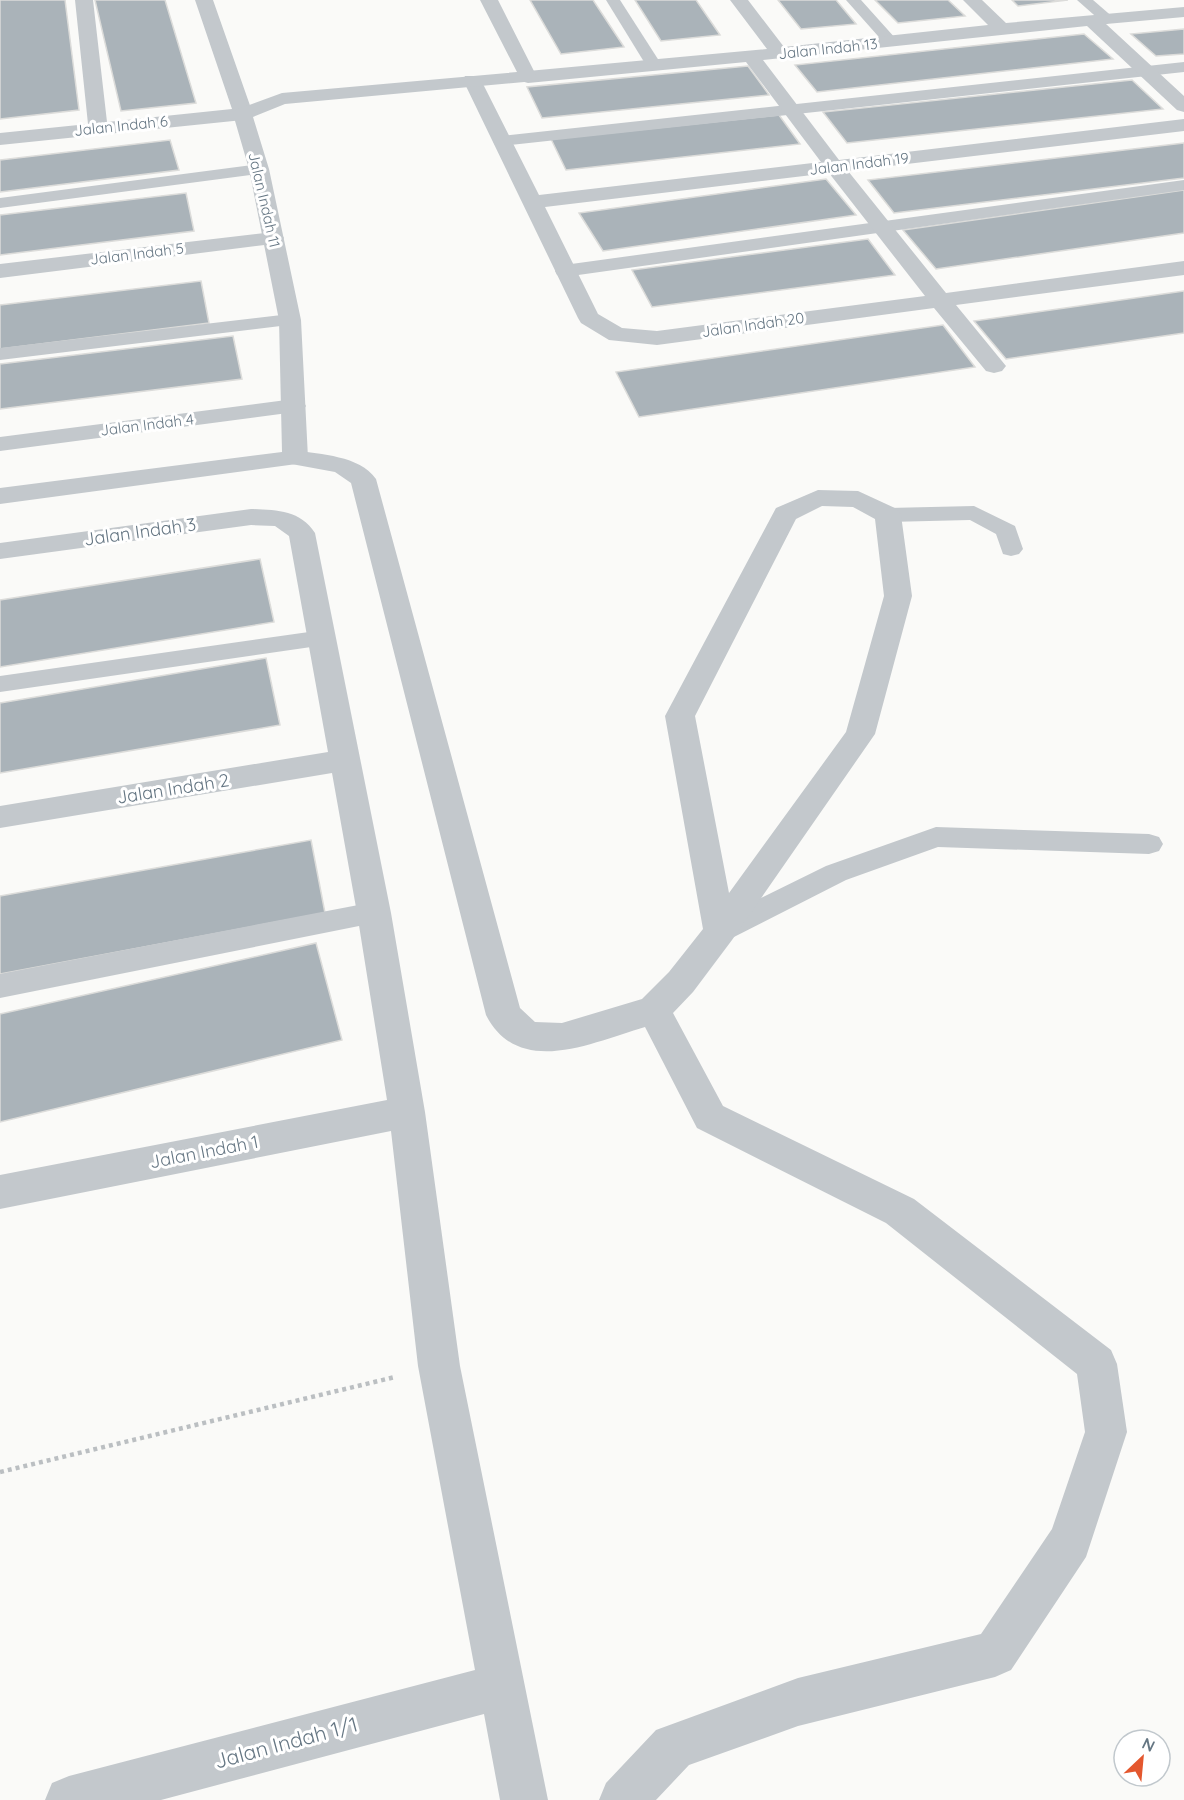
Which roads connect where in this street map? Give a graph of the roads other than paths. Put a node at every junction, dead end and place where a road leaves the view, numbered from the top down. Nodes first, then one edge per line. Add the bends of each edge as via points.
1 (84, 0) edge
2 (204, 0) edge
3 (489, 0) edge
4 (614, 0) edge
5 (739, 0) edge
6 (852, 0) edge
7 (972, 0) edge
8 (1084, 0) edge
9 (1184, 12) edge
10 (1099, 19) junction
11 (1001, 28) junction
12 (891, 42) junction
13 (780, 54) junction
14 (752, 57) junction
15 (655, 66) junction
16 (1184, 67) edge
17 (1147, 71) junction
18 (528, 77) junction
19 (472, 81) junction
20 (1184, 106) edge
21 (789, 109) junction
22 (243, 114) junction
23 (1184, 125) edge
24 (98, 129) junction
25 (0, 139) edge
26 (501, 141) junction
27 (833, 167) junction
28 (260, 169) junction
29 (1184, 185) edge
30 (533, 202) junction
31 (0, 203) edge
32 (879, 226) junction
33 (273, 238) junction
34 (1184, 268) edge
35 (0, 270) edge
36 (564, 271) junction
37 (938, 301) junction
38 (290, 320) junction
39 (0, 354) edge
40 (994, 366) dead end
41 (294, 406) junction
42 (0, 444) edge
43 (295, 458) junction
44 (0, 496) edge
45 (888, 515) junction
46 (1011, 549) dead end
47 (0, 551) edge
48 (323, 638) junction
49 (0, 684) edge
50 (345, 760) junction
51 (0, 817) edge
52 (1149, 844) dead end
53 (374, 913) junction
54 (720, 931) junction
55 (0, 986) edge
56 (654, 1010) junction
57 (407, 1112) junction
58 (0, 1192) edge
59 (502, 1686) junction
60 (69, 1800) edge
61 (524, 1800) edge
62 (623, 1800) edge

1 - 24 street
2 - 22 street, Jalan Indah 11
3 - 18 street
4 - 15 lane
5 - 13 street
6 - 12 lane
7 - 11 street
8 - 10 lane
9 - 10 street, Jalan Indah 13
10 - 11 street, Jalan Indah 13
10 - 17 street
11 - 12 street, Jalan Indah 13
12 - 13 street, Jalan Indah 13
13 - 14 street, Jalan Indah 13
14 - 15 street, Jalan Indah 13
14 - 21 street
15 - 18 street, Jalan Indah 13
16 - 17 lane
17 - 20 street
17 - 21 lane
18 - 19 street, Jalan Indah 13
19 - 22 street, Jalan Indah 6 via 282,99
19 - 26 street, Jalan Indah 20
21 - 26 lane
21 - 27 street
22 - 24 street, Jalan Indah 6
22 - 28 street, Jalan Indah 11
23 - 27 street, Jalan Indah 19
24 - 25 street, Jalan Indah 6
26 - 30 street, Jalan Indah 20
27 - 30 street, Jalan Indah 19
27 - 32 street
28 - 31 lane
28 - 33 street, Jalan Indah 11
29 - 32 lane
30 - 36 street, Jalan Indah 20
32 - 36 lane
32 - 37 street
33 - 35 street, Jalan Indah 5
33 - 38 street, Jalan Indah 11
34 - 37 street, Jalan Indah 20
36 - 37 street, Jalan Indah 20 via 589,318 617,335 657,338
37 - 40 street
38 - 39 lane
38 - 41 street, Jalan Indah 11
41 - 42 street, Jalan Indah 4
41 - 43 street, Jalan Indah 11
43 - 44 street
43 - 56 street via 342,466 363,479 504,1015 527,1036 562,1037
45 - 46 lane via 974,513 1007,531
45 - 54 street via 898,597 860,734
45 - 54 street via 858,500 818,498 785,514 680,716
47 - 48 street, Jalan Indah 3 via 251,516 281,518 302,533
48 - 49 lane
48 - 50 street
50 - 51 street, Jalan Indah 2
50 - 53 street
52 - 54 lane via 936,837 836,873
53 - 55 lane
53 - 57 street
54 - 56 street
56 - 62 street via 710,1117 900,1211 1096,1364 1106,1432 1070,1541 995,1654 798,1702 673,1747
57 - 58 street, Jalan Indah 1
57 - 59 street via 439,1366
59 - 60 street, Jalan Indah 1/1
59 - 61 street

